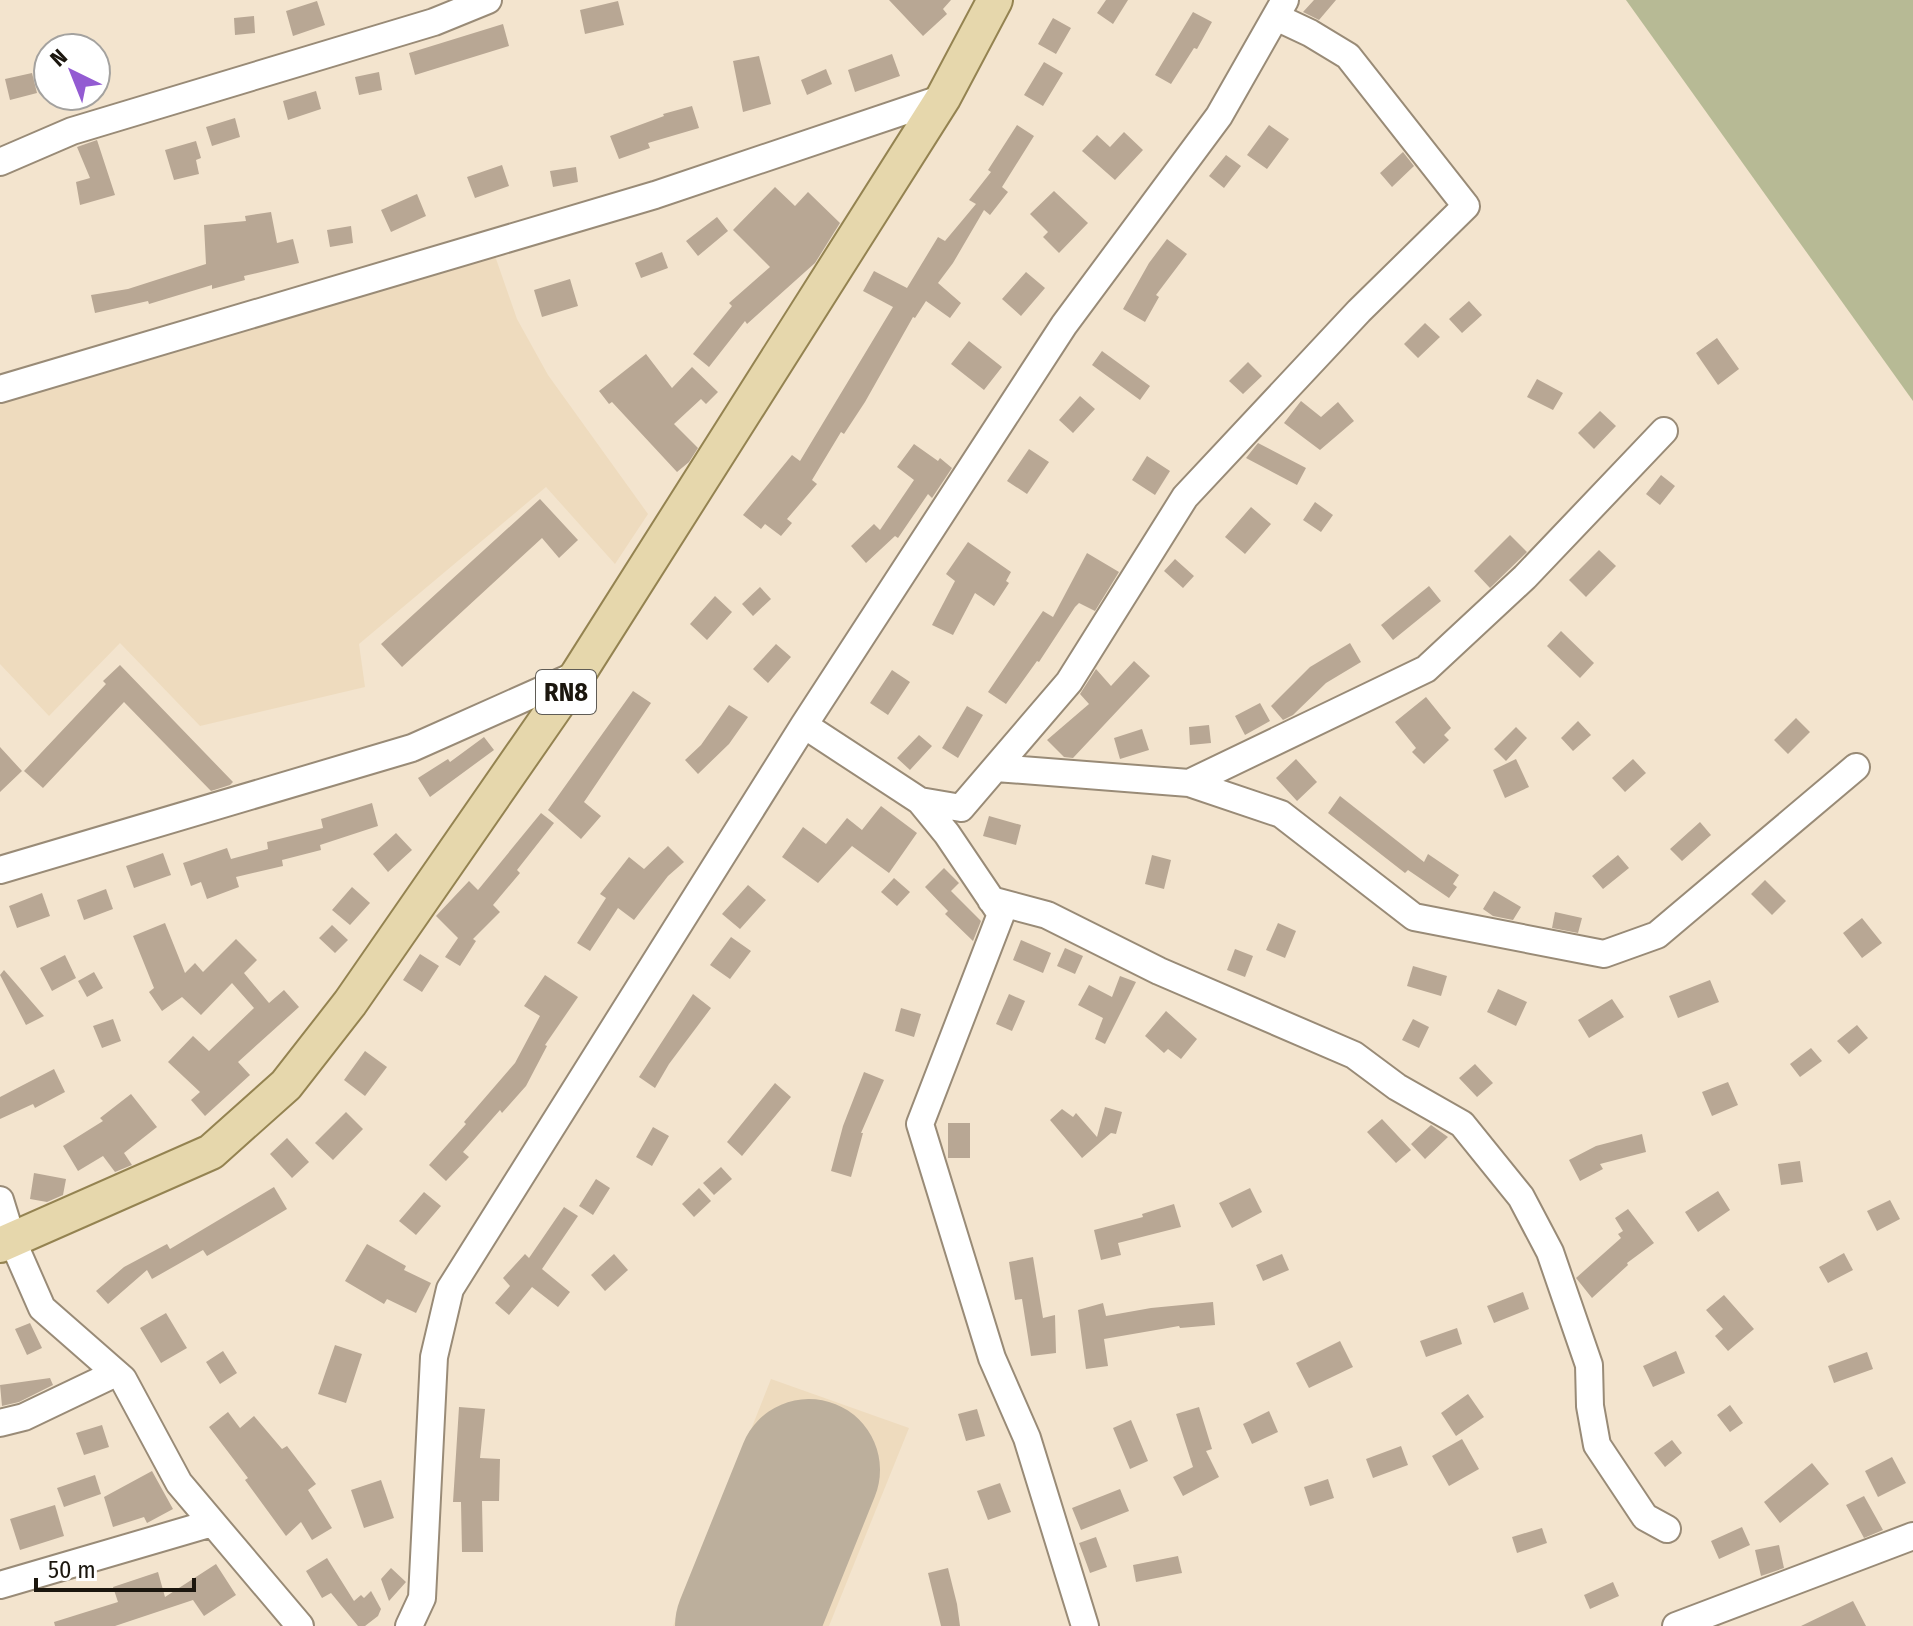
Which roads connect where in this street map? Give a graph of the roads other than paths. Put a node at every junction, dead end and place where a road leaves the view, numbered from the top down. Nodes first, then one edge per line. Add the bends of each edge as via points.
1 (488, 0) edge
2 (995, 0) edge
3 (1280, 8) edge
4 (943, 98) junction
5 (0, 162) edge
6 (0, 389) edge
7 (1664, 431) dead end
8 (578, 674) junction
9 (804, 725) junction
10 (1856, 767) dead end
11 (996, 768) junction
12 (1189, 783) junction
13 (920, 801) junction
14 (0, 870) edge
15 (991, 900) junction
16 (0, 1200) edge
17 (7, 1243) edge
18 (116, 1373) junction
19 (0, 1423) edge
20 (212, 1523) junction
21 (1667, 1529) dead end
22 (1913, 1536) edge
23 (0, 1585) edge
24 (300, 1626) edge
25 (409, 1626) edge
26 (1085, 1626) edge
27 (1676, 1626) edge

1 - 5 street via 434,22 72,131
2 - 4 main road, RN8
3 - 9 street via 1219,116 1064,325
3 - 11 street via 1348,56 1466,206 1359,311 1185,497 1069,682
4 - 6 street via 655,195
4 - 8 main road, RN8
7 - 12 street via 1525,577 1426,669
8 - 14 street via 412,748
8 - 17 main road, RN8 via 350,1003 286,1085 211,1152
9 - 13 street
9 - 25 street via 450,1289 434,1357 422,1598
10 - 12 street via 1657,935 1604,954 1414,917 1281,814
11 - 12 street
11 - 13 street via 961,808
13 - 15 street
15 - 21 street via 1047,915 1159,971 1354,1055 1462,1124 1521,1197 1550,1252 1589,1365 1597,1445 1645,1517
15 - 26 street via 1001,914 920,1124 992,1358 1027,1438
16 - 17 street
17 - 18 street via 42,1308
18 - 19 street
18 - 20 street via 179,1483
20 - 23 street
20 - 24 street
22 - 27 street

